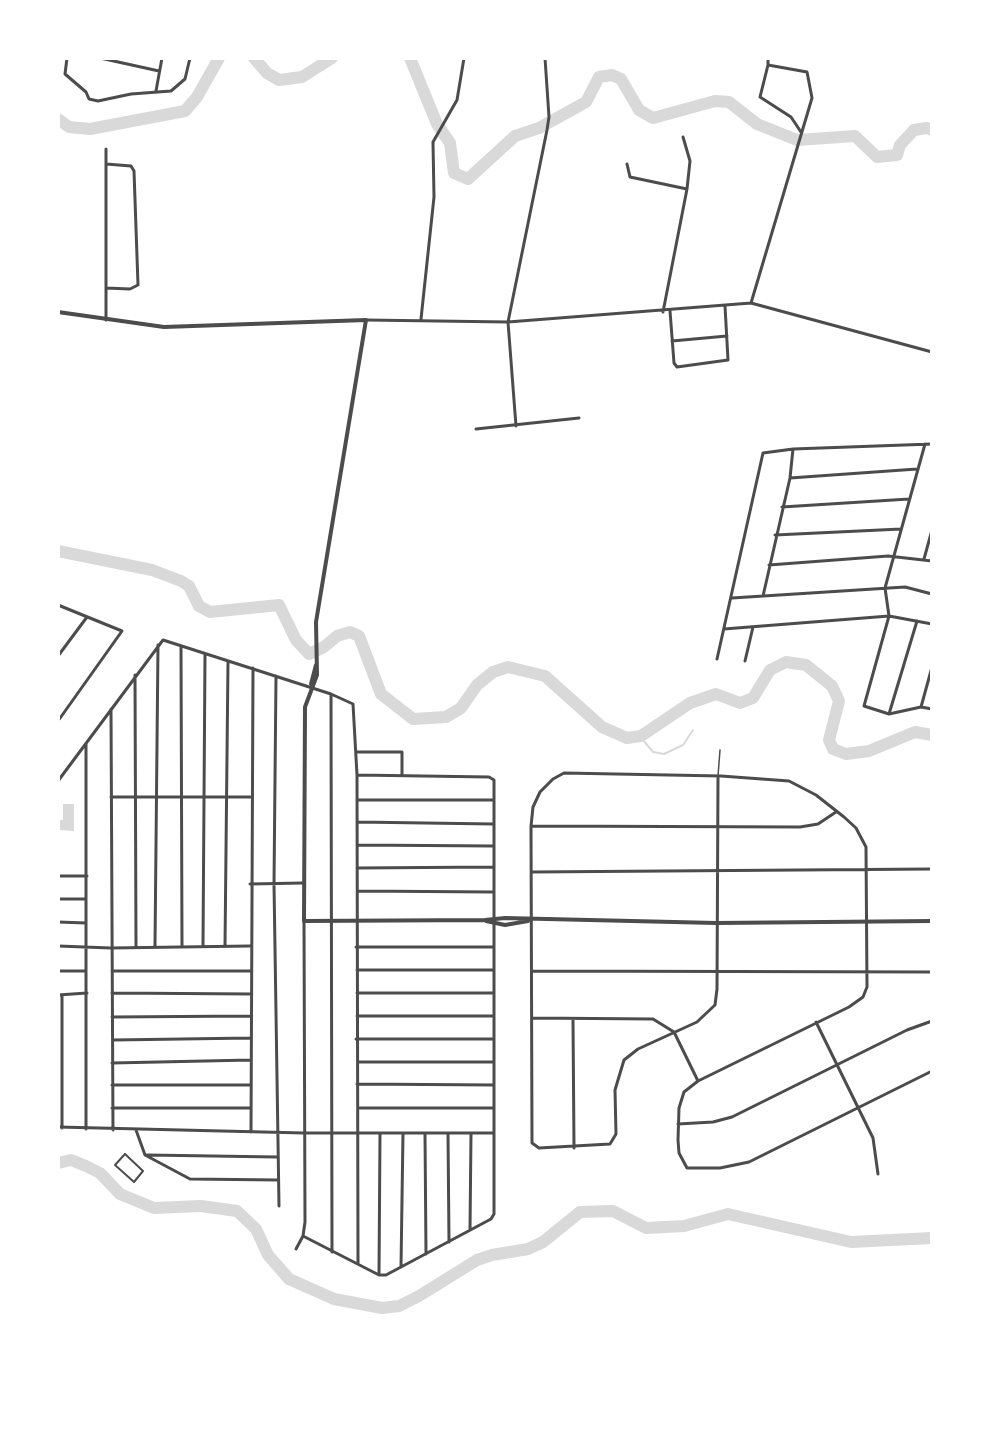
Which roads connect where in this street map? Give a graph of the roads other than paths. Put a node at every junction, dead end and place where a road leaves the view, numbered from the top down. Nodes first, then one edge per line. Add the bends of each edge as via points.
1 (68, 58) edge
2 (100, 58) edge
3 (162, 58) edge
4 (190, 58) edge
5 (464, 58) edge
6 (545, 58) edge
7 (768, 58) edge
8 (768, 65) junction
9 (159, 71) junction
10 (156, 92) junction
11 (800, 133) junction
12 (683, 137) dead end
13 (106, 149) dead end
14 (106, 164) junction
15 (627, 164) dead end
16 (687, 189) junction
17 (106, 288) junction
18 (751, 303) junction
19 (725, 306) junction
20 (670, 311) junction
21 (58, 312) edge
22 (663, 312) junction
23 (421, 319) junction
24 (106, 320) junction
25 (366, 320) junction
26 (508, 322) junction
27 (727, 336) junction
28 (672, 341) junction
29 (932, 352) edge
30 (579, 418) dead end
31 (516, 426) junction
32 (476, 429) dead end
33 (925, 444) junction
34 (932, 444) edge
35 (793, 448) junction
36 (917, 469) junction
37 (790, 478) junction
38 (910, 499) junction
39 (782, 507) junction
40 (901, 529) junction
41 (932, 530) edge
42 (775, 535) junction
43 (894, 557) junction
44 (924, 559) junction
45 (932, 561) edge
46 (769, 565) junction
47 (885, 588) junction
48 (932, 594) edge
49 (763, 597) junction
50 (732, 598) junction
51 (58, 605) edge
52 (889, 616) junction
53 (87, 617) junction
54 (917, 621) junction
55 (932, 624) edge
56 (753, 627) junction
57 (724, 629) junction
58 (158, 643) junction
59 (181, 646) junction
60 (205, 654) junction
61 (58, 656) edge
62 (717, 659) dead end
63 (228, 661) junction
64 (745, 661) dead end
65 (932, 667) edge
66 (253, 668) junction
67 (135, 674) junction
68 (276, 676) junction
69 (310, 687) junction
70 (331, 694) junction
71 (921, 707) junction
72 (111, 708) junction
73 (932, 709) edge
74 (889, 714) junction
75 (58, 721) edge
76 (86, 742) junction
77 (720, 750) dead end
78 (356, 752) junction
79 (357, 775) junction
80 (402, 775) junction
81 (718, 776) junction
82 (58, 781) edge
83 (111, 797) junction
84 (135, 797) junction
85 (159, 797) junction
86 (182, 797) junction
87 (205, 797) junction
88 (227, 797) junction
89 (250, 797) junction
90 (357, 800) junction
91 (494, 800) junction
92 (836, 812) junction
93 (357, 822) junction
94 (493, 824) junction
95 (717, 825) junction
96 (531, 826) junction
97 (357, 845) junction
98 (493, 846) junction
99 (493, 867) junction
100 (357, 868) junction
101 (932, 869) edge
102 (867, 870) junction
103 (532, 872) junction
104 (717, 872) junction
105 (58, 876) edge
106 (87, 876) junction
107 (303, 883) junction
108 (250, 884) junction
109 (274, 884) junction
110 (358, 891) junction
111 (493, 892) junction
112 (58, 899) edge
113 (85, 899) junction
114 (357, 920) junction
115 (531, 920) junction
116 (304, 921) junction
117 (331, 921) junction
118 (493, 921) junction
119 (932, 921) edge
120 (58, 922) edge
121 (86, 922) junction
122 (716, 923) junction
123 (866, 923) junction
124 (86, 945) junction
125 (203, 945) junction
126 (58, 946) edge
127 (136, 946) junction
128 (155, 946) junction
129 (182, 946) junction
130 (225, 946) junction
131 (250, 946) junction
132 (357, 947) junction
133 (494, 947) junction
134 (111, 948) junction
135 (357, 970) junction
136 (493, 970) junction
137 (58, 971) edge
138 (86, 971) junction
139 (112, 971) junction
140 (251, 971) junction
141 (532, 971) junction
142 (868, 971) junction
143 (716, 972) junction
144 (932, 972) edge
145 (87, 993) junction
146 (112, 993) junction
147 (357, 993) junction
148 (493, 993) junction
149 (60, 994) edge
150 (251, 994) junction
151 (251, 1016) junction
152 (357, 1016) junction
153 (494, 1016) junction
154 (112, 1017) junction
155 (531, 1018) junction
156 (573, 1020) junction
157 (932, 1021) edge
158 (816, 1022) junction
159 (674, 1032) junction
160 (251, 1038) junction
161 (356, 1039) junction
162 (113, 1040) junction
163 (494, 1040) junction
164 (251, 1060) junction
165 (112, 1062) junction
166 (358, 1062) junction
167 (494, 1062) junction
168 (839, 1065) junction
169 (932, 1071) edge
170 (698, 1081) junction
171 (357, 1084) junction
172 (112, 1085) junction
173 (251, 1085) junction
174 (494, 1085) junction
175 (112, 1108) junction
176 (251, 1108) junction
177 (357, 1108) junction
178 (494, 1108) junction
179 (858, 1109) junction
180 (678, 1124) junction
181 (60, 1128) edge
182 (86, 1129) junction
183 (113, 1130) junction
184 (136, 1130) junction
185 (251, 1132) junction
186 (276, 1132) junction
187 (471, 1132) junction
188 (494, 1132) junction
189 (304, 1133) junction
190 (332, 1133) junction
191 (357, 1133) junction
192 (380, 1133) junction
193 (403, 1133) junction
194 (425, 1133) junction
195 (448, 1133) junction
196 (574, 1148) junction
197 (145, 1155) junction
198 (277, 1157) junction
199 (115, 1165) joint
200 (878, 1174) dead end
201 (278, 1180) junction
202 (279, 1206) dead end
203 (470, 1230) junction
204 (303, 1236) junction
205 (448, 1242) junction
206 (296, 1250) dead end
207 (332, 1252) junction
208 (426, 1254) junction
209 (358, 1264) junction
210 (401, 1267) junction
211 (379, 1275) junction

1 - 10 street via 65,74 94,101
2 - 9 street
3 - 9 street
4 - 10 street via 179,86
5 - 23 street via 458,100 434,142 434,197
6 - 26 street via 548,130
7 - 8 street
8 - 11 street via 760,97 791,117
8 - 11 street via 807,72 812,98
9 - 10 street
11 - 18 street
12 - 16 street via 690,161
13 - 14 street
14 - 17 street
14 - 17 street via 131,166 134,171 138,285 130,289
15 - 16 street via 630,177
16 - 22 street
17 - 24 street
18 - 19 street
18 - 29 street
19 - 20 street
19 - 27 street
20 - 22 street
20 - 28 street
21 - 24 street
22 - 26 street
23 - 25 street
23 - 26 street
24 - 25 street via 200,327
25 - 69 street via 316,622 316,664
26 - 31 street
27 - 28 street
27 - 28 street via 727,362 677,367
30 - 31 street
31 - 32 street
33 - 34 street
33 - 35 street
33 - 36 street
35 - 37 street
35 - 50 street via 763,453
36 - 37 street
36 - 38 street
37 - 39 street
38 - 39 street
38 - 40 street
39 - 42 street
40 - 42 street
40 - 43 street
41 - 44 street
42 - 46 street
43 - 44 street
43 - 46 street
43 - 47 street
44 - 45 street
46 - 49 street
47 - 48 street via 905,587
47 - 49 street
47 - 52 street
49 - 50 street
50 - 57 street
51 - 53 street
52 - 54 street
52 - 56 street
52 - 74 street via 864,706
53 - 61 street
53 - 75 street via 122,631
54 - 55 street
54 - 74 street
56 - 57 street
56 - 64 street
57 - 62 street
58 - 59 street via 165,640
58 - 67 street
58 - 85 street
59 - 60 street
59 - 86 street
60 - 63 street
60 - 87 street
63 - 66 street
63 - 88 street
65 - 71 street
66 - 68 street
66 - 89 street
67 - 72 street
67 - 84 street
68 - 69 street
68 - 109 street
69 - 70 street
69 - 107 street via 304,715
70 - 78 street via 353,705
70 - 117 street
71 - 73 street
71 - 74 street
72 - 76 street
72 - 83 street
76 - 82 street
76 - 106 street
77 - 81 lane
78 - 79 street
78 - 80 street via 402,752
79 - 80 street
79 - 90 street
80 - 91 street via 492,777
81 - 92 street via 789,781 816,795
81 - 95 street
81 - 96 street via 564,773 540,792
83 - 84 street
83 - 134 street
84 - 85 street
84 - 127 street
85 - 86 street
85 - 128 street
86 - 87 street
86 - 129 street
87 - 88 street
87 - 125 street
88 - 89 street
88 - 130 street
89 - 108 street
90 - 91 street
90 - 93 street
91 - 94 street
92 - 95 street via 827,820 808,826
92 - 102 street via 859,833 866,847
93 - 94 street
93 - 97 street
94 - 98 street
95 - 96 street
95 - 104 street
96 - 103 street
97 - 98 street
97 - 100 street
98 - 99 street
99 - 100 street
99 - 111 street
100 - 110 street
101 - 102 street
102 - 104 street
102 - 123 street
103 - 104 street
103 - 115 street
104 - 122 street
105 - 106 street
106 - 113 street
107 - 109 street
107 - 116 street
108 - 109 street
108 - 131 street
109 - 186 street
110 - 111 street
110 - 114 street
111 - 118 street
112 - 113 street
113 - 121 street
114 - 117 street
114 - 118 street
114 - 132 street
115 - 118 street via 516,924
115 - 122 street
115 - 141 street
116 - 117 street
116 - 189 street
117 - 190 street
118 - 133 street
119 - 123 street
120 - 121 street
121 - 124 street
122 - 123 street
122 - 143 street
123 - 142 street
124 - 126 street
124 - 134 street
124 - 138 street
125 - 129 street
125 - 130 street
127 - 128 street
127 - 134 street
128 - 129 street
130 - 131 street
131 - 140 street
132 - 133 street
132 - 135 street
133 - 136 street
134 - 139 street
135 - 136 street
135 - 147 street
136 - 148 street
137 - 138 street
138 - 145 street
139 - 140 street
139 - 146 street
140 - 150 street
141 - 143 street
141 - 155 street
142 - 143 street
142 - 144 street
142 - 158 street via 863,996
143 - 159 street via 714,1005 697,1022
145 - 149 street
145 - 182 street
146 - 150 street
146 - 154 street
147 - 148 street
147 - 152 street
148 - 153 street
149 - 181 street
150 - 151 street
151 - 154 street
151 - 160 street
152 - 153 street
152 - 161 street
153 - 163 street
154 - 162 street
155 - 156 street
155 - 196 street via 532,1143 539,1148
156 - 159 street via 653,1019
156 - 196 street
157 - 168 street
158 - 168 street
158 - 170 street
159 - 170 street
159 - 196 street via 638,1049 620,1066 615,1090 614,1139 605,1146
160 - 162 street
160 - 164 street
161 - 163 street
161 - 166 street
162 - 165 street
163 - 167 street
164 - 165 street
164 - 173 street
165 - 172 street
166 - 167 street
166 - 171 street
167 - 174 street
168 - 179 street
168 - 180 street via 732,1117
169 - 179 street
170 - 180 street via 680,1100
171 - 174 street
171 - 177 street
172 - 173 street
172 - 175 street
173 - 176 street
174 - 178 street
175 - 176 street
175 - 183 street
176 - 185 street
177 - 178 street
177 - 191 street
178 - 188 street
179 - 180 street via 741,1164 702,1170 692,1170 683,1164
179 - 200 street via 873,1138
181 - 182 street
182 - 183 street
183 - 184 street
184 - 185 street
184 - 197 street
185 - 186 street
186 - 189 street
186 - 198 street
187 - 188 street
187 - 195 street
187 - 203 street
188 - 203 street via 493,1217
189 - 190 street
189 - 204 street
190 - 191 street
190 - 207 street
191 - 192 street
191 - 209 street
192 - 193 street
192 - 211 street
193 - 194 street
193 - 210 street
194 - 195 street
194 - 208 street
195 - 205 street
197 - 198 street
197 - 201 street via 196,1180
198 - 201 street
199 - 199 street via 125,1154 144,1171 134,1182
201 - 202 street
203 - 205 street
204 - 206 street
204 - 207 street
205 - 208 street
207 - 209 street
208 - 210 street
209 - 211 street
210 - 211 street

